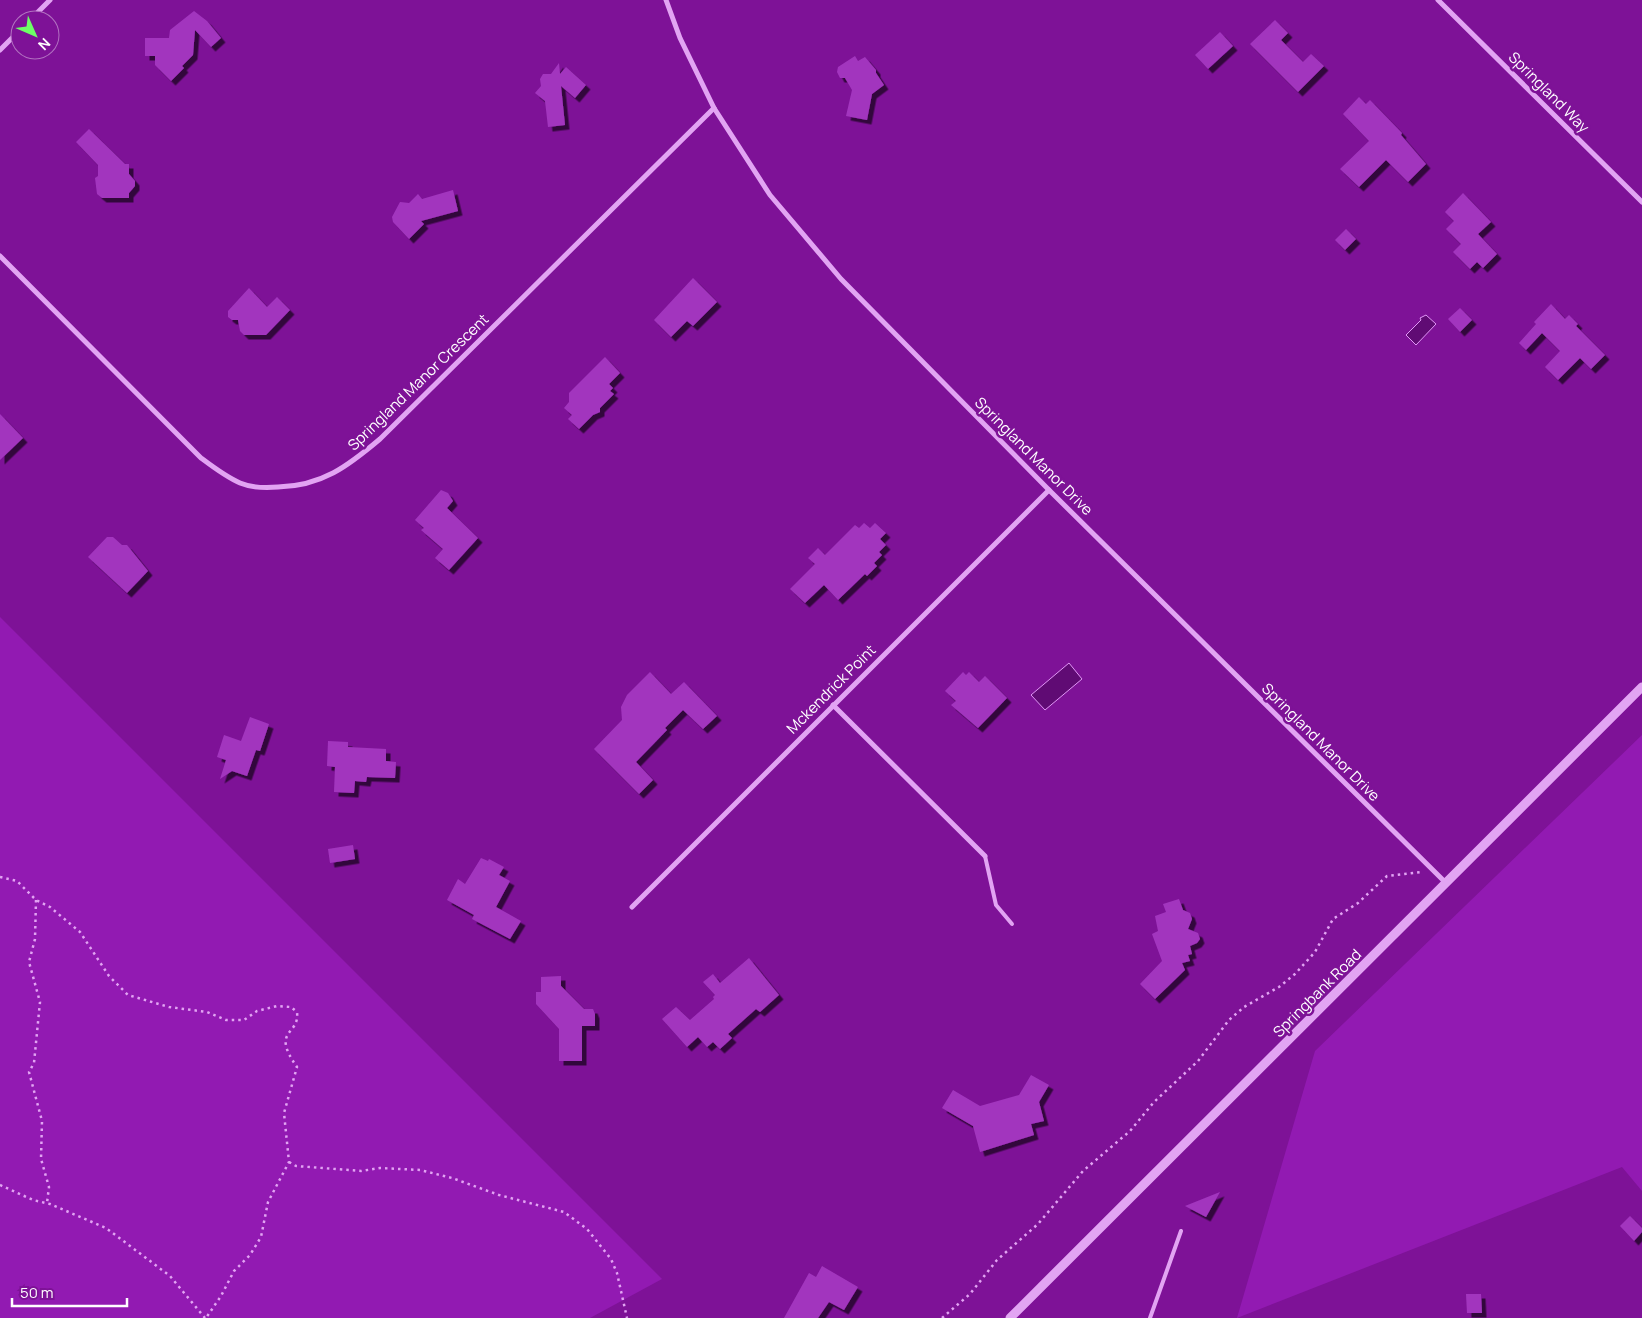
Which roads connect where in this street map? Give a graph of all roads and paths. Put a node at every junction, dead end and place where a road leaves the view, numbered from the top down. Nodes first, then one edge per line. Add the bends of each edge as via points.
1 (50, 0) edge
2 (666, 0) edge
3 (1438, 0) edge
4 (40, 10) edge
5 (10, 40) edge
6 (0, 50) edge
7 (714, 108) junction
8 (1642, 202) edge
9 (0, 256) edge
10 (1049, 490) junction
11 (1642, 687) edge
12 (833, 705) junction
13 (985, 856) joint
14 (1433, 871) junction
15 (0, 878) edge
16 (1446, 883) junction
17 (36, 900) junction
18 (632, 907) dead end
19 (1012, 924) dead end
20 (289, 1162) junction
21 (0, 1185) edge
22 (47, 1203) junction
23 (1181, 1231) dead end
24 (205, 1318) edge
25 (627, 1318) edge
26 (942, 1318) edge
27 (1010, 1318) edge
28 (1150, 1318) edge

1 - 4 street
2 - 7 street, Springland Manor Drive via 680,38
3 - 8 street, Springland Way
5 - 6 street
7 - 9 street, Springland Manor Crescent via 380,439 348,466 298,487 268,488 240,483 201,458
7 - 10 street, Springland Manor Drive via 770,195 841,280
10 - 12 street, Mckendrick Point
10 - 14 street, Springland Manor Drive
11 - 16 street, Springbank Road
12 - 13 street
12 - 18 street, Mckendrick Point
13 - 19 lane via 996,905
14 - 16 street, Springland Manor Drive
14 - 26 path via 1386,876 1358,903 1333,919 1314,952 1295,974 1229,1020 1198,1061 1154,1102 1130,1131 1083,1171 1038,1224 997,1260 970,1294
15 - 17 path via 17,881
16 - 27 street, Springbank Road
17 - 20 path via 50,907 80,932 109,976 128,995 169,1007 207,1012 226,1020 244,1020 257,1011 277,1006 291,1006 298,1012 285,1041 286,1050 297,1067 284,1113
17 - 22 path via 35,939 29,962 40,1002 34,1063 29,1072 42,1121 41,1159 49,1187
20 - 24 path via 268,1202 261,1237 250,1255 234,1271
20 - 25 path via 296,1166 361,1171 380,1168 420,1170 564,1212 587,1229 611,1260 617,1272
21 - 22 path
22 - 24 path via 106,1228 170,1276
23 - 28 lane

